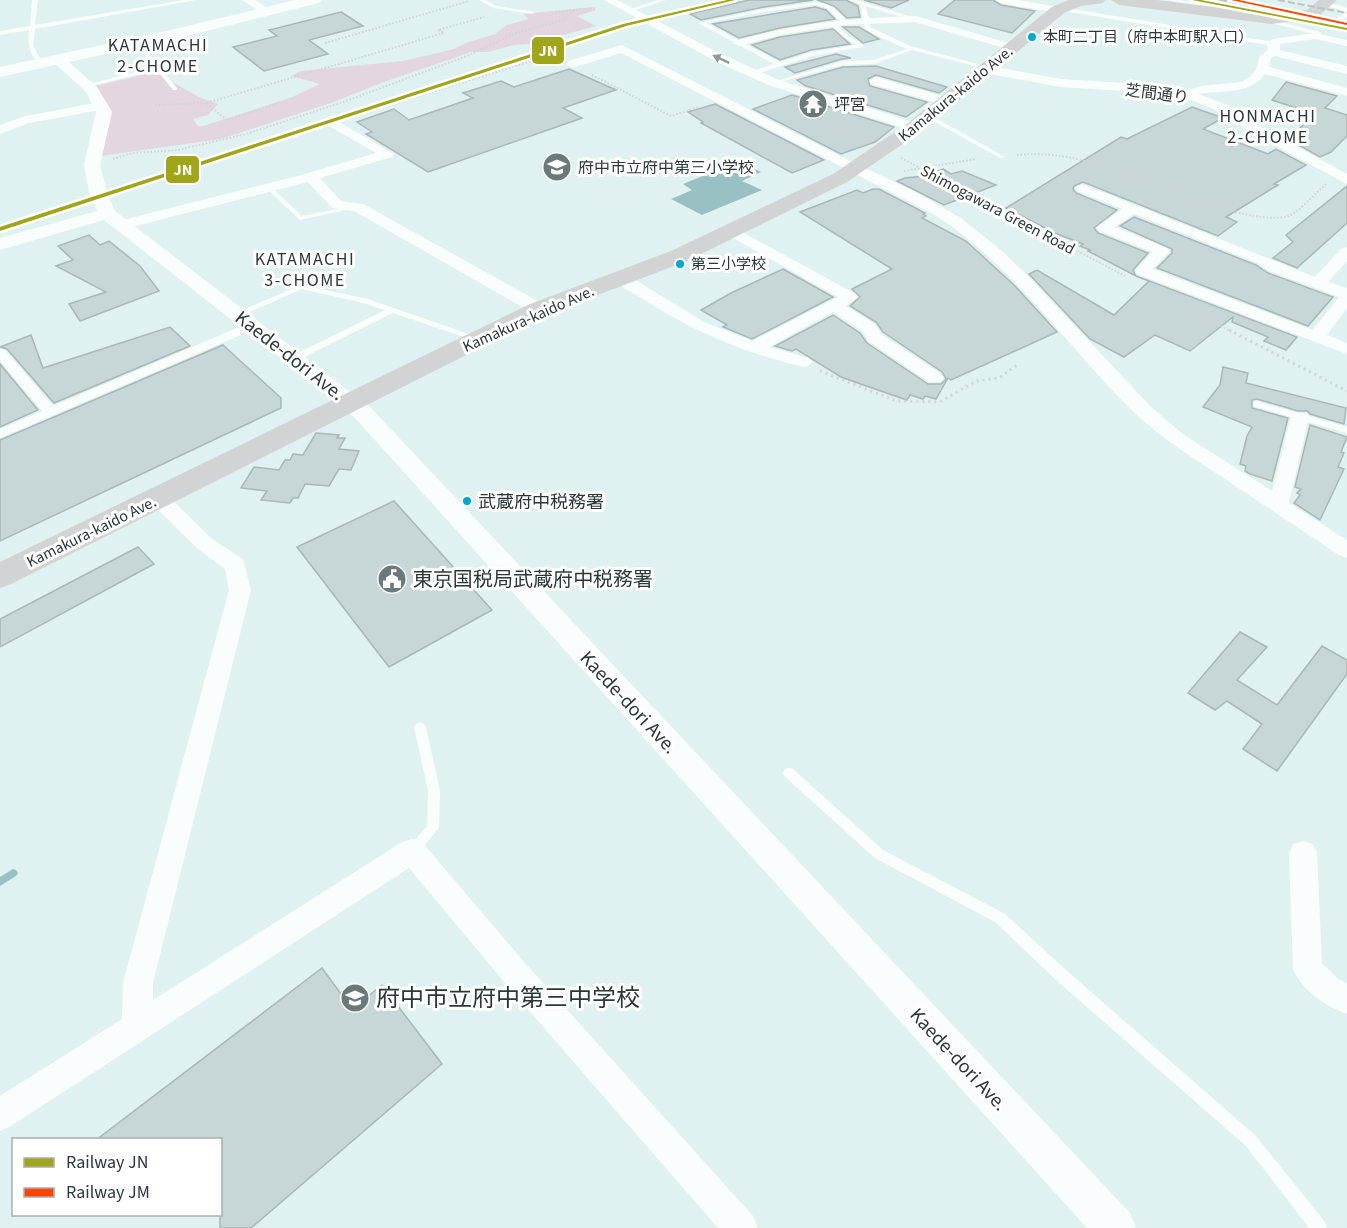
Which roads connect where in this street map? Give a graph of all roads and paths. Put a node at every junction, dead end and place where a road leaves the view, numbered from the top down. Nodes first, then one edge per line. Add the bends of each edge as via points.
1 (35, 0) edge
2 (149, 0) edge
3 (193, 0) edge
4 (247, 0) edge
5 (314, 0) edge
6 (473, 0) edge
7 (482, 0) edge
8 (663, 0) edge
9 (851, 0) edge
10 (1001, 0) edge
11 (1097, 0) edge
12 (1119, 0) edge
13 (1326, 3) edge
14 (605, 4) edge
15 (862, 4) junction
16 (1173, 4) edge
17 (154, 7) junction
18 (1059, 9) junction
19 (575, 10) junction
20 (268, 12) junction
21 (532, 12) dead end
22 (629, 12) junction
23 (1347, 12) edge
24 (552, 13) dead end
25 (1310, 15) junction
26 (484, 16) dead end
27 (916, 19) junction
28 (867, 20) junction
29 (839, 23) junction
30 (32, 28) junction
31 (0, 33) edge
32 (1315, 36) junction
33 (137, 42) junction
34 (325, 43) dead end
35 (739, 43) junction
36 (1347, 43) edge
37 (1011, 47) junction
38 (914, 48) junction
39 (1274, 48) junction
40 (57, 59) junction
41 (38, 60) dead end
42 (572, 64) junction
43 (778, 64) junction
44 (158, 68) junction
45 (985, 68) junction
46 (1264, 70) junction
47 (1347, 70) edge
48 (0, 72) edge
49 (752, 73) junction
50 (875, 81) dead end
51 (775, 83) junction
52 (88, 86) junction
53 (175, 89) dead end
54 (1347, 93) edge
55 (1187, 95) junction
56 (722, 100) junction
57 (945, 101) junction
58 (206, 103) junction
59 (277, 104) dead end
60 (155, 105) dead end
61 (101, 106) junction
62 (816, 114) dead end
63 (921, 122) junction
64 (334, 123) joint
65 (0, 130) edge
66 (885, 150) junction
67 (1002, 156) junction
68 (92, 165) junction
69 (921, 168) junction
70 (856, 169) junction
71 (902, 172) dead end
72 (311, 177) junction
73 (1341, 178) edge
74 (269, 188) junction
75 (1082, 188) dead end
76 (358, 207) junction
77 (1133, 208) junction
78 (114, 219) junction
79 (731, 231) junction
80 (0, 244) edge
81 (1347, 252) edge
82 (621, 278) junction
83 (1131, 279) dead end
84 (1317, 284) junction
85 (1347, 296) edge
86 (835, 306) junction
87 (1184, 306) dead end
88 (539, 309) junction
89 (392, 310) junction
90 (237, 323) junction
91 (1317, 337) junction
92 (479, 339) junction
93 (753, 348) junction
94 (1347, 349) edge
95 (0, 353) edge
96 (294, 358) junction
97 (803, 362) dead end
98 (935, 378) dead end
99 (1335, 385) joint
100 (1347, 390) edge
101 (351, 403) junction
102 (1256, 404) dead end
103 (51, 412) junction
104 (1300, 417) junction
105 (1347, 430) edge
106 (0, 434) edge
107 (158, 498) junction
108 (1278, 506) junction
109 (1347, 550) edge
110 (0, 576) edge
111 (420, 727) dead end
112 (789, 772) dead end
113 (412, 851) junction
114 (1303, 854) dead end
115 (1347, 999) edge
116 (137, 1028) junction
117 (0, 1115) edge
118 (741, 1228) edge
119 (1115, 1228) edge
120 (1319, 1228) edge

1 - 30 lane
2 - 17 lane
3 - 17 lane
4 - 20 street
5 - 20 main road
6 - 34 path
7 - 21 lane via 495,7
8 - 22 lane
9 - 15 lane
10 - 18 street
11 - 18 main road, Kamakura-kaido Ave.
12 - 16 main road
13 - 23 lane
13 - 25 main road
14 - 19 path
14 - 22 street
15 - 27 lane
15 - 28 lane
16 - 25 main road via 1258,19
16 - 32 lane via 1224,9 1318,33
17 - 30 lane
18 - 37 main road, Kamakura-kaido Ave.
18 - 39 lane
19 - 24 path
19 - 68 path via 563,20 516,33 467,56 256,131 178,150 132,153
20 - 33 main road
49 -> 22 street
23 - 25 lane via 1336,22
26 - 58 path via 438,30 444,33
27 - 28 street
27 - 37 street
28 - 29 street
28 - 38 lane via 867,28 877,35
29 - 35 street
29 - 35 lane via 834,10 816,2 701,23
29 - 43 lane via 845,36 861,46
30 - 31 lane
30 - 41 lane via 30,46
32 - 36 street
32 - 39 street
33 - 40 main road
33 - 44 lane
35 - 43 lane
37 - 45 main road, Kamakura-kaido Ave.
38 - 45 lane
38 - 51 lane via 873,62 843,63
39 - 46 street via 1266,56
39 - 47 street
40 - 48 main road
40 - 52 street
42 - 56 street via 622,49
42 - 56 path via 671,116
42 - 64 path via 554,54
43 - 49 lane
44 - 52 lane
44 - 53 lane
45 - 55 street, 芝間通り via 1061,83
45 - 57 main road, Kamakura-kaido Ave.
46 - 54 street
46 - 55 street via 1253,82
49 - 51 street
50 - 57 street
51 - 63 street
52 - 61 street
55 - 73 street, 芝間通り via 1230,111
56 - 70 street
57 - 63 main road, Kamakura-kaido Ave.
58 - 59 path via 227,120
58 - 60 path
61 - 65 street via 26,120
61 - 68 street via 104,117
62 - 66 path, Shimogawara Green Road
63 - 66 main road, Kamakura-kaido Ave.
63 - 67 lane
64 - 72 street via 387,154
66 - 69 path, Shimogawara Green Road
66 - 70 main road, Kamakura-kaido Ave.
67 - 69 path
67 - 73 path via 1055,155 1086,160 1202,201 1265,218 1283,219
68 - 78 street via 98,192
69 - 71 path
69 - 83 path, Shimogawara Green Road
70 - 79 main road, Kamakura-kaido Ave.
70 - 108 street via 970,231 1060,320 1122,389 1172,435
72 - 74 street
72 - 76 street via 337,205
74 - 76 lane via 300,218
74 - 78 street
75 - 77 street
76 - 88 street
77 - 84 street
77 - 91 street via 1104,228 1162,252 1143,271
78 - 80 street via 71,222
78 - 90 street, Kaede-dori Ave.
79 - 82 main road, Kamakura-kaido Ave.
79 - 86 street via 850,297
81 - 84 street
82 - 88 main road, Kamakura-kaido Ave.
82 - 93 street via 711,332
84 - 85 street
85 - 91 street
86 - 93 street
86 - 98 street
87 - 99 path
88 - 92 main road, Kamakura-kaido Ave.
89 - 90 lane via 301,287
89 - 92 lane
89 - 96 lane
90 - 96 street, Kaede-dori Ave.
90 - 103 street
91 - 94 street
92 - 101 main road, Kamakura-kaido Ave.
93 - 97 street
95 - 103 street
96 - 101 street, Kaede-dori Ave.
99 - 100 path
101 - 107 main road, Kamakura-kaido Ave.
101 - 119 street, Kaede-dori Ave.
102 - 104 lane
103 - 106 street
104 - 105 lane
104 - 108 street
107 - 110 main road, Kamakura-kaido Ave.
107 - 116 street via 205,544 235,565 240,590 138,983
108 - 109 street
111 - 113 lane via 434,791 433,828
112 - 120 lane via 879,854 1000,918 1251,1141
113 - 116 street
113 - 118 street via 515,974
114 - 115 street via 1308,969 1328,989
116 - 117 street

